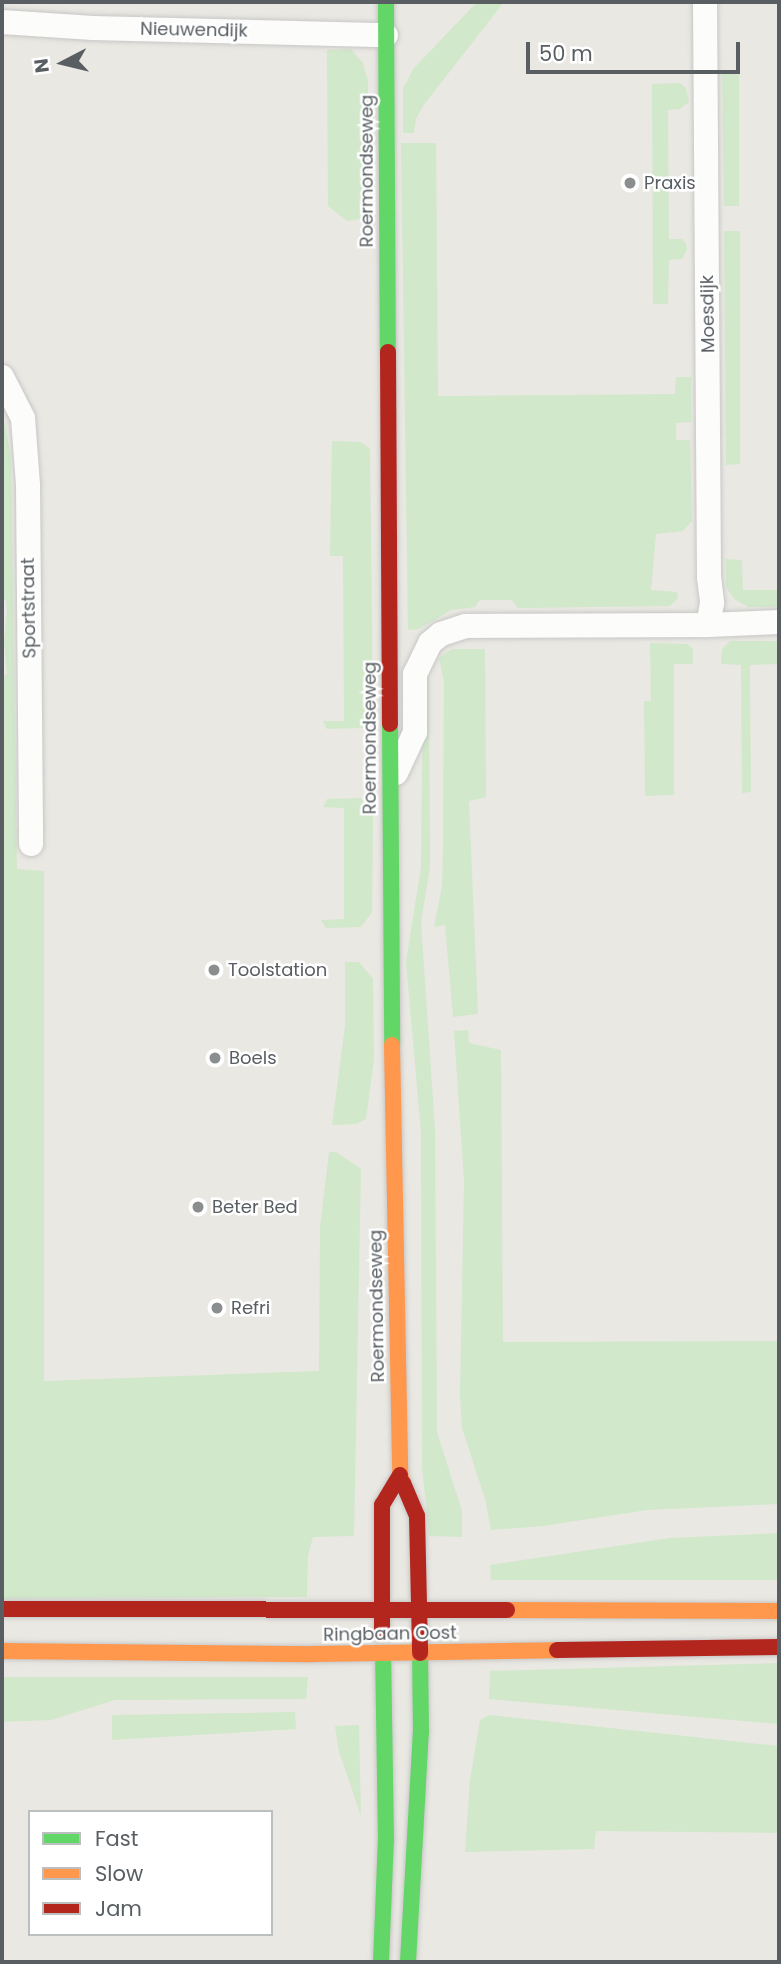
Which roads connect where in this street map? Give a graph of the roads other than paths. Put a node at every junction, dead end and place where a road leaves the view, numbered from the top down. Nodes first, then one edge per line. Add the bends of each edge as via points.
1 (386, 2) edge
2 (705, 2) edge
3 (2, 22) edge
4 (386, 35) junction
5 (2, 377) edge
6 (779, 622) edge
7 (708, 625) junction
8 (390, 787) junction
9 (31, 844) dead end
10 (400, 1475) junction
11 (2, 1609) edge
12 (382, 1610) junction
13 (419, 1610) junction
14 (779, 1611) edge
15 (779, 1647) edge
16 (2, 1651) edge
17 (383, 1653) junction
18 (420, 1653) junction
19 (381, 1962) edge
20 (408, 1962) edge

1 - 4 main road, Roermondseweg
2 - 7 street, Moesdijk via 712,603
3 - 4 street, Nieuwendijk
4 - 8 main road, Roermondseweg
5 - 9 street, Sportstraat via 23,418 28,485
6 - 7 street
7 - 8 street via 465,626 441,634 430,643 415,674 415,732
8 - 10 main road, Roermondseweg
10 - 12 main road via 382,1506
10 - 13 main road, Roermondseweg via 417,1516
11 - 12 main road, Ringbaan Oost
12 - 13 main road, Ringbaan Oost
12 - 17 main road
13 - 14 main road, Ringbaan Oost
13 - 18 main road, Roermondseweg
15 - 18 main road, Ringbaan Oost
16 - 17 main road, Ringbaan Oost
17 - 18 main road, Ringbaan Oost
17 - 19 main road via 386,1840
18 - 20 main road, Roermondseweg via 421,1732

